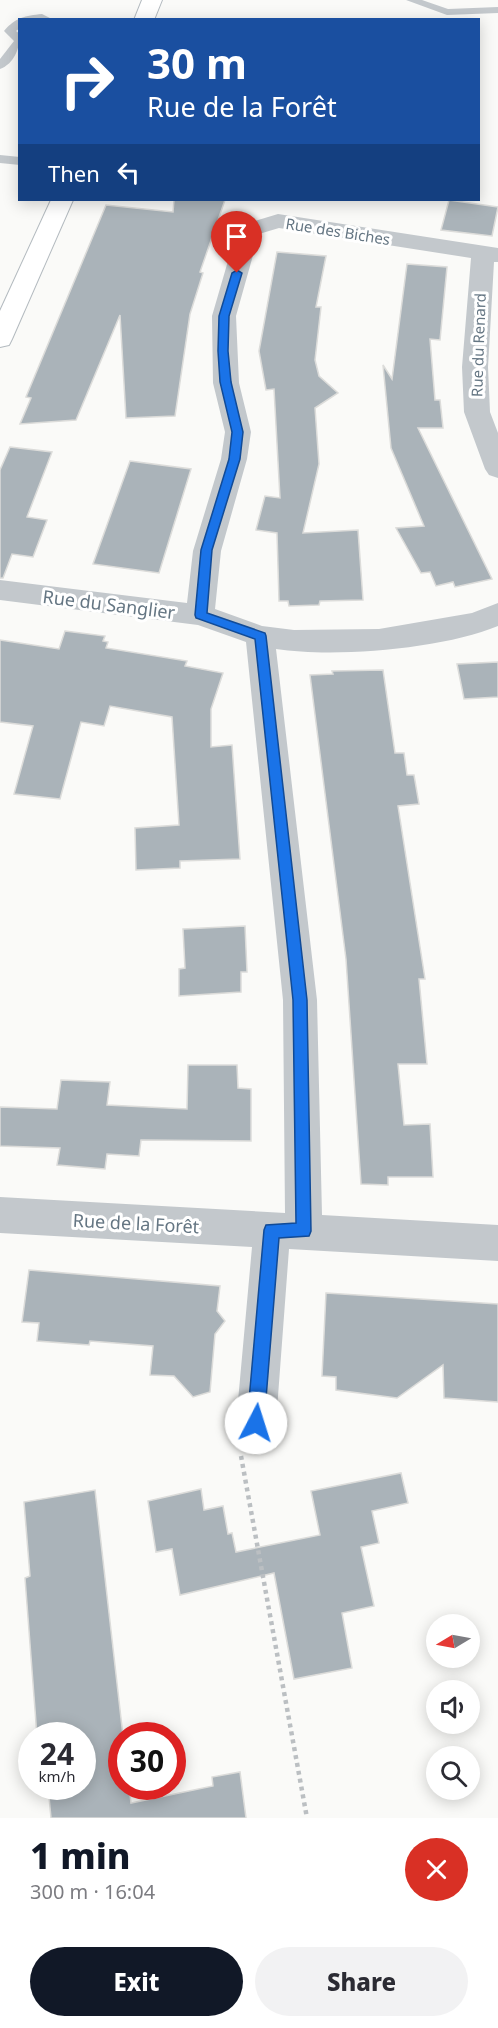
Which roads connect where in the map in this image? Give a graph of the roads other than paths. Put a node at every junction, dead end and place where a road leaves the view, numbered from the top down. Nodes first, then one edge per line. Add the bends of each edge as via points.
1 (152, 0) edge
2 (411, 0) edge
3 (496, 7) edge
4 (145, 18) edge
5 (18, 23) edge
6 (18, 39) edge
7 (18, 44) edge
8 (0, 66) edge
9 (0, 159) edge
10 (18, 161) edge
11 (62, 201) edge
12 (490, 255) edge
13 (0, 339) edge
14 (498, 469) edge
15 (0, 590) edge
16 (498, 614) edge
17 (201, 615) junction
18 (260, 636) junction
19 (0, 1215) edge
20 (288, 1231) junction
21 (498, 1243) edge
22 (256, 1423) road end

1 - 4 street
2 - 3 lane via 447,12
5 - 6 lane via 10,31
7 - 8 lane
9 - 10 lane
11 - 13 street
12 - 14 street, Rue du Renard via 475,367 477,412
12 - 17 street, Rue des Biches via 278,221 249,230 224,316 226,382 238,432 207,550
15 - 17 street, Rue du Sanglier
16 - 18 street, Rue du Sanglier via 476,623 379,640 324,643
17 - 18 street, Rue du Sanglier
18 - 20 street via 300,1000
19 - 20 street, Rue de la Forêt
20 - 21 street, Rue de la Forêt
20 - 22 street

